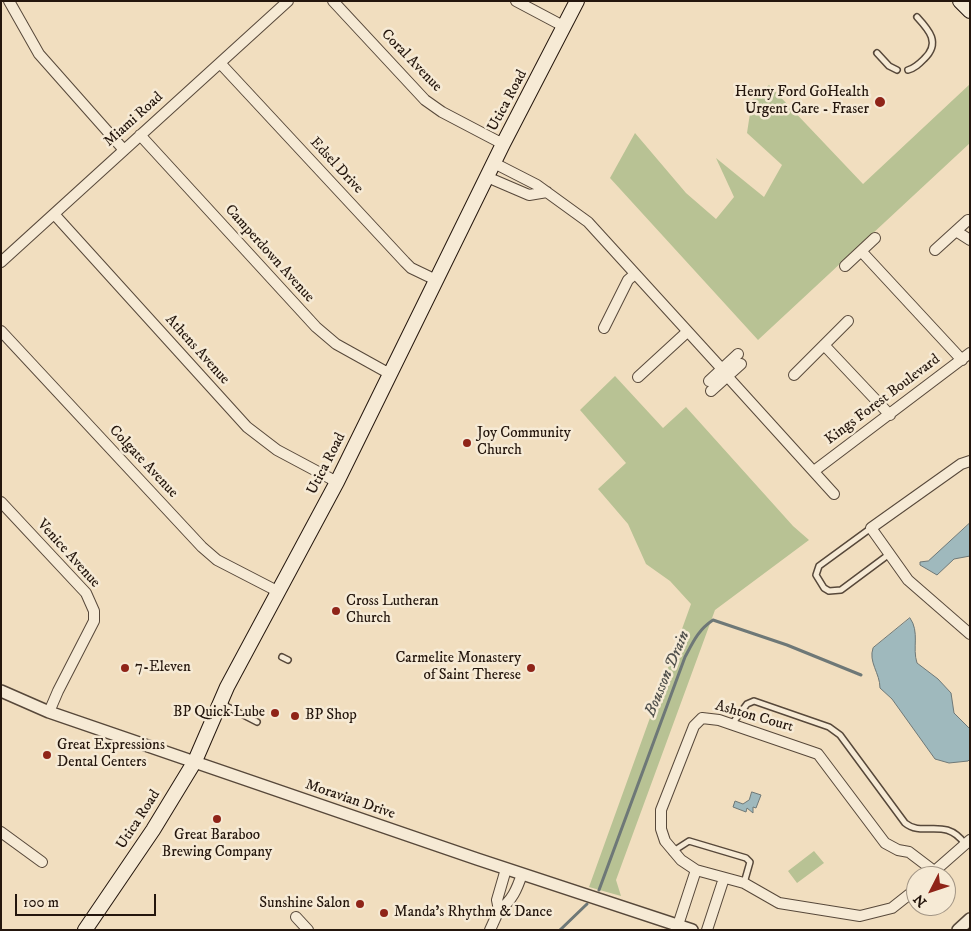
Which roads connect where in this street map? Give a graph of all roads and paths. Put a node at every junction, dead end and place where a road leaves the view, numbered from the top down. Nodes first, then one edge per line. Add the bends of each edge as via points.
1 (9, 1) edge
2 (288, 1) edge
3 (333, 1) edge
4 (516, 1) edge
5 (577, 1) edge
6 (960, 1) edge
7 (970, 11) edge
8 (917, 17) dead end
9 (565, 27) junction
10 (877, 53) dead end
11 (220, 63) junction
12 (897, 70) dead end
13 (908, 70) dead end
14 (140, 135) junction
15 (504, 144) junction
16 (124, 150) junction
17 (494, 163) junction
18 (487, 177) junction
19 (547, 192) junction
20 (54, 214) junction
21 (968, 220) dead end
22 (956, 231) junction
23 (875, 238) dead end
24 (970, 240) edge
25 (935, 250) dead end
26 (861, 251) junction
27 (1, 262) edge
28 (845, 266) dead end
29 (635, 274) junction
30 (436, 280) junction
31 (848, 321) dead end
32 (604, 328) dead end
33 (1, 331) edge
34 (687, 332) junction
35 (824, 345) junction
36 (966, 356) edge
37 (740, 359) dead end
38 (724, 373) junction
39 (390, 374) junction
40 (794, 375) dead end
41 (638, 377) dead end
42 (710, 386) dead end
43 (890, 415) junction
44 (970, 461) edge
45 (814, 471) junction
46 (337, 482) junction
47 (834, 494) dead end
48 (1, 502) edge
49 (870, 528) junction
50 (888, 555) junction
51 (279, 592) junction
52 (970, 634) edge
53 (282, 657) dead end
54 (288, 660) dead end
55 (1, 691) edge
56 (220, 704) junction
57 (49, 712) junction
58 (257, 722) dead end
59 (732, 724) junction
60 (194, 761) junction
61 (1, 832) edge
62 (967, 842) edge
63 (672, 852) junction
64 (42, 862) dead end
65 (924, 866) edge
66 (939, 866) edge
67 (506, 869) junction
68 (696, 870) junction
69 (522, 874) junction
70 (724, 878) junction
71 (744, 883) junction
72 (906, 897) edge
73 (499, 910) junction
74 (296, 917) dead end
75 (970, 919) edge
76 (678, 925) junction
77 (85, 930) edge
78 (308, 930) edge
79 (490, 930) edge
80 (692, 930) edge
81 (707, 930) edge
82 (958, 930) edge

1 - 16 street via 39,54
2 - 11 street, Miami Road
3 - 15 street, Coral Avenue via 425,100 459,122
4 - 9 street
5 - 9 main road, Utica Road
6 - 7 main road
8 - 13 lane via 931,32 933,44 928,55
9 - 15 main road, Utica Road
10 - 12 lane
11 - 14 street, Miami Road
11 - 30 street, Edsel Drive via 405,262
14 - 16 street, Miami Road
14 - 39 street, Camperdown Avenue via 316,327 343,348
15 - 17 main road, Utica Road
16 - 20 street, Miami Road
17 - 18 main road, Utica Road
17 - 19 street
18 - 19 street via 529,195
18 - 30 main road, Utica Road
19 - 29 street via 588,222
20 - 27 street, Miami Road
20 - 46 street, Athens Avenue via 247,427 277,450
21 - 22 street
22 - 24 street
22 - 25 street
23 - 26 street
26 - 28 street
26 - 36 street
29 - 32 street via 628,280
29 - 34 street
30 - 39 main road, Utica Road
31 - 35 street
33 - 51 street, Colgate Avenue via 202,547 217,560
34 - 38 street
34 - 41 street
35 - 40 street
35 - 43 street
36 - 43 street, Kings Forest Boulevard
37 - 38 street
38 - 42 street
38 - 45 street
39 - 46 main road, Utica Road
43 - 45 street, Kings Forest Boulevard
44 - 49 street via 961,464
45 - 47 street
46 - 51 main road, Utica Road
48 - 57 street, Venice Avenue via 86,593 94,611 91,630
49 - 50 street
49 - 50 lane via 819,566 818,580 829,591 841,590
50 - 52 street via 908,580
51 - 56 main road, Utica Road
53 - 54 lane
55 - 57 street, Moravian Drive
56 - 58 lane
56 - 60 main road, Utica Road
57 - 60 street, Moravian Drive
59 - 62 lane via 747,704 754,701 829,727 840,735 905,823 912,827 948,829
59 - 63 street, Ashton Court via 702,718 690,731 661,810 661,829
59 - 65 street, Ashton Court via 818,754 885,843 909,852
60 - 67 street, Moravian Drive
60 - 77 main road, Utica Road via 154,830
61 - 64 street
62 - 66 street
63 - 68 street, Ashton Court
63 - 71 lane via 689,841 746,858 750,862
67 - 69 street, Moravian Drive
67 - 73 street via 497,900
68 - 70 street, Ashton Court
68 - 76 street
69 - 73 street via 508,904
69 - 76 street, Moravian Drive
70 - 71 street, Ashton Court
70 - 81 street
71 - 72 street, Ashton Court via 779,903 853,916 877,914
73 - 79 street
74 - 78 street
75 - 82 street
76 - 80 street, Moravian Drive

